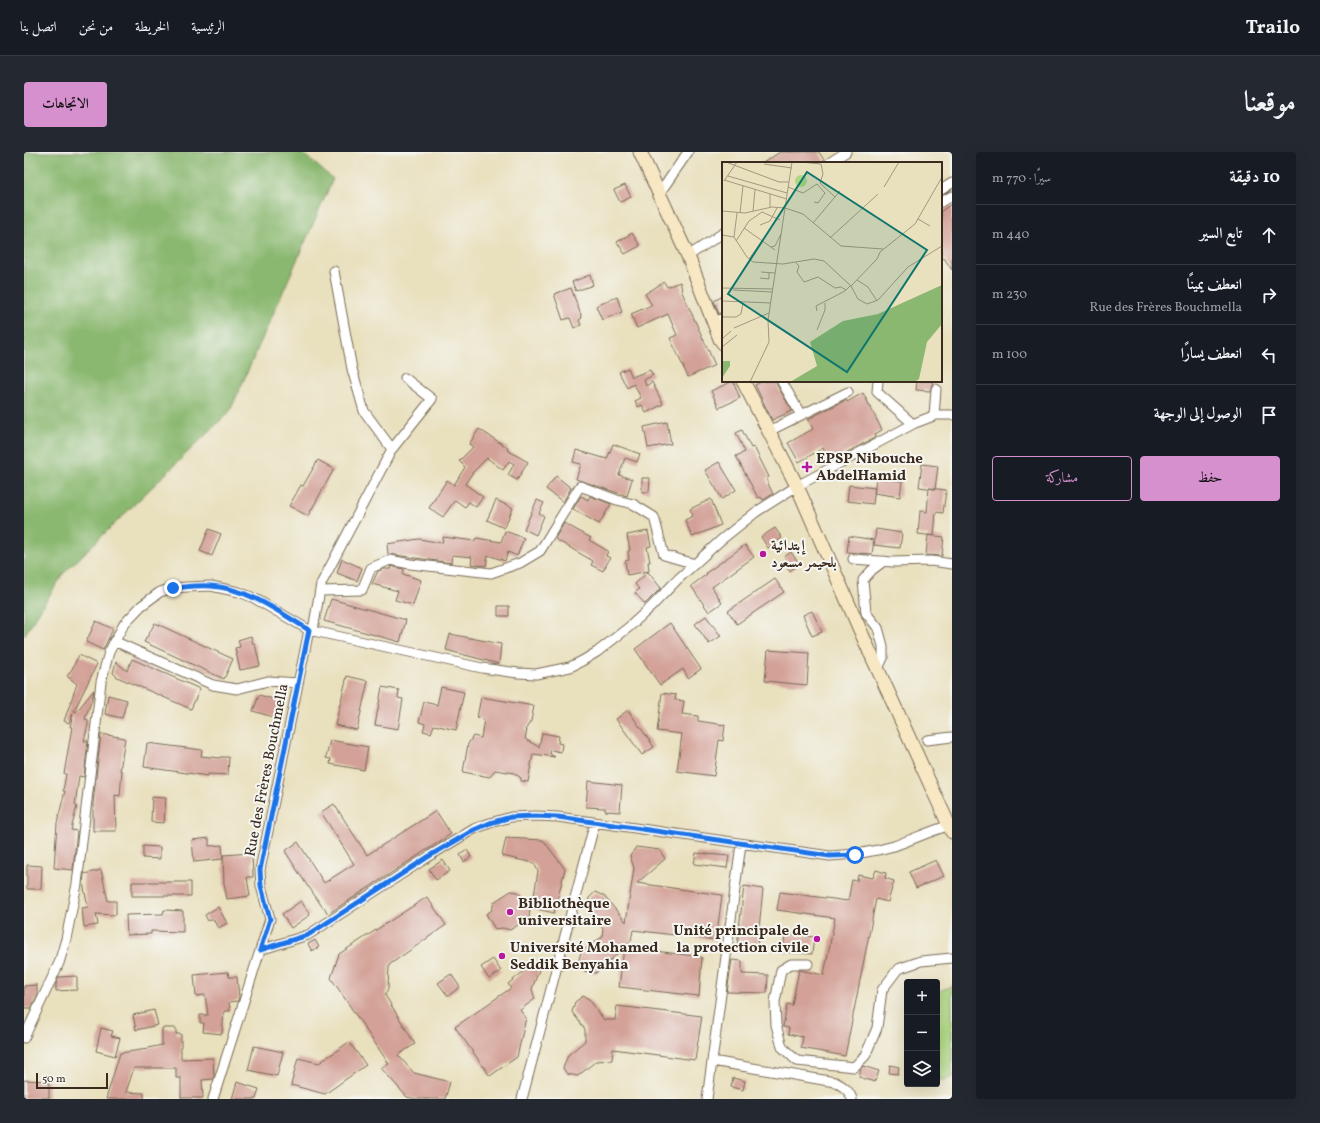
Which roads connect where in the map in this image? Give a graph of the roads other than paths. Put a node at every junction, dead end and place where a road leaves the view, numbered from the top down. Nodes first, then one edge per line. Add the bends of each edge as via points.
1 (640, 152) edge
2 (688, 152) edge
3 (840, 154) edge
4 (830, 162) edge
5 (952, 183) edge
6 (942, 189) edge
7 (659, 194) junction
8 (952, 196) edge
9 (942, 201) edge
10 (722, 234) edge
11 (688, 256) junction
12 (334, 272) dead end
13 (719, 320) edge
14 (722, 340) edge
15 (405, 378) dead end
16 (744, 382) edge
17 (782, 382) edge
18 (878, 382) edge
19 (936, 389) dead end
20 (848, 392) dead end
21 (801, 415) junction
22 (952, 415) edge
23 (934, 416) junction
24 (913, 424) junction
25 (769, 431) junction
26 (392, 449) junction
27 (797, 486) junction
28 (853, 559) dead end
29 (884, 561) junction
30 (695, 564) junction
31 (952, 564) edge
32 (320, 591) junction
33 (311, 630) junction
34 (114, 641) junction
35 (878, 669) junction
36 (298, 683) junction
37 (952, 737) edge
38 (927, 740) dead end
39 (595, 822) junction
40 (951, 826) edge
41 (741, 844) junction
42 (260, 950) junction
43 (952, 958) edge
44 (808, 964) dead end
45 (24, 1038) edge
46 (712, 1061) junction
47 (213, 1099) edge
48 (522, 1099) edge
49 (707, 1099) edge
50 (852, 1099) edge

1 - 7 main road
2 - 7 street
3 - 4 street
5 - 6 street
7 - 11 main road
8 - 9 street
10 - 11 street
11 - 13 main road
12 - 26 street via 352,369 364,410
13 - 14 main road
15 - 26 street, Rue des Frères Bouchmella via 432,399
16 - 25 main road
17 - 21 street
18 - 24 street via 877,392
19 - 23 street
20 - 21 street
21 - 25 street
22 - 23 street
23 - 24 street
24 - 27 street
25 - 27 main road
26 - 32 street, Rue des Frères Bouchmella via 321,584
27 - 30 street via 744,520
27 - 35 main road
28 - 29 street
29 - 31 street via 931,561
29 - 35 street via 862,580 866,613 878,628 883,646 883,658
30 - 32 street via 664,555 654,516 633,504 580,486 540,551 520,562 491,573 390,560 371,568 362,590
30 - 33 street via 598,652 576,665 543,673 496,671
32 - 33 street, Rue des Frères Bouchmella
33 - 34 street via 239,592 211,586 187,587 173,588 151,598 124,624
33 - 36 street, Rue des Frères Bouchmella
34 - 36 street via 213,685 237,689 268,681
34 - 45 street via 108,652 101,682 77,884 66,939 59,963
35 - 40 main road
36 - 42 street, Rue des Frères Bouchmella via 260,870 261,886 270,919
37 - 38 street
39 - 41 street
39 - 42 street via 535,816 511,817 490,823 431,855 308,935
39 - 48 street
40 - 41 street via 894,846 855,855 830,856
41 - 46 street
42 - 47 street, Rue des Frères Bouchmella
43 - 44 street via 921,961 898,969 882,990 877,1028 865,1056 854,1067 797,1061 782,1047 776,1025 775,1002 781,970 791,964
46 - 49 street
46 - 50 street via 835,1082 847,1089

